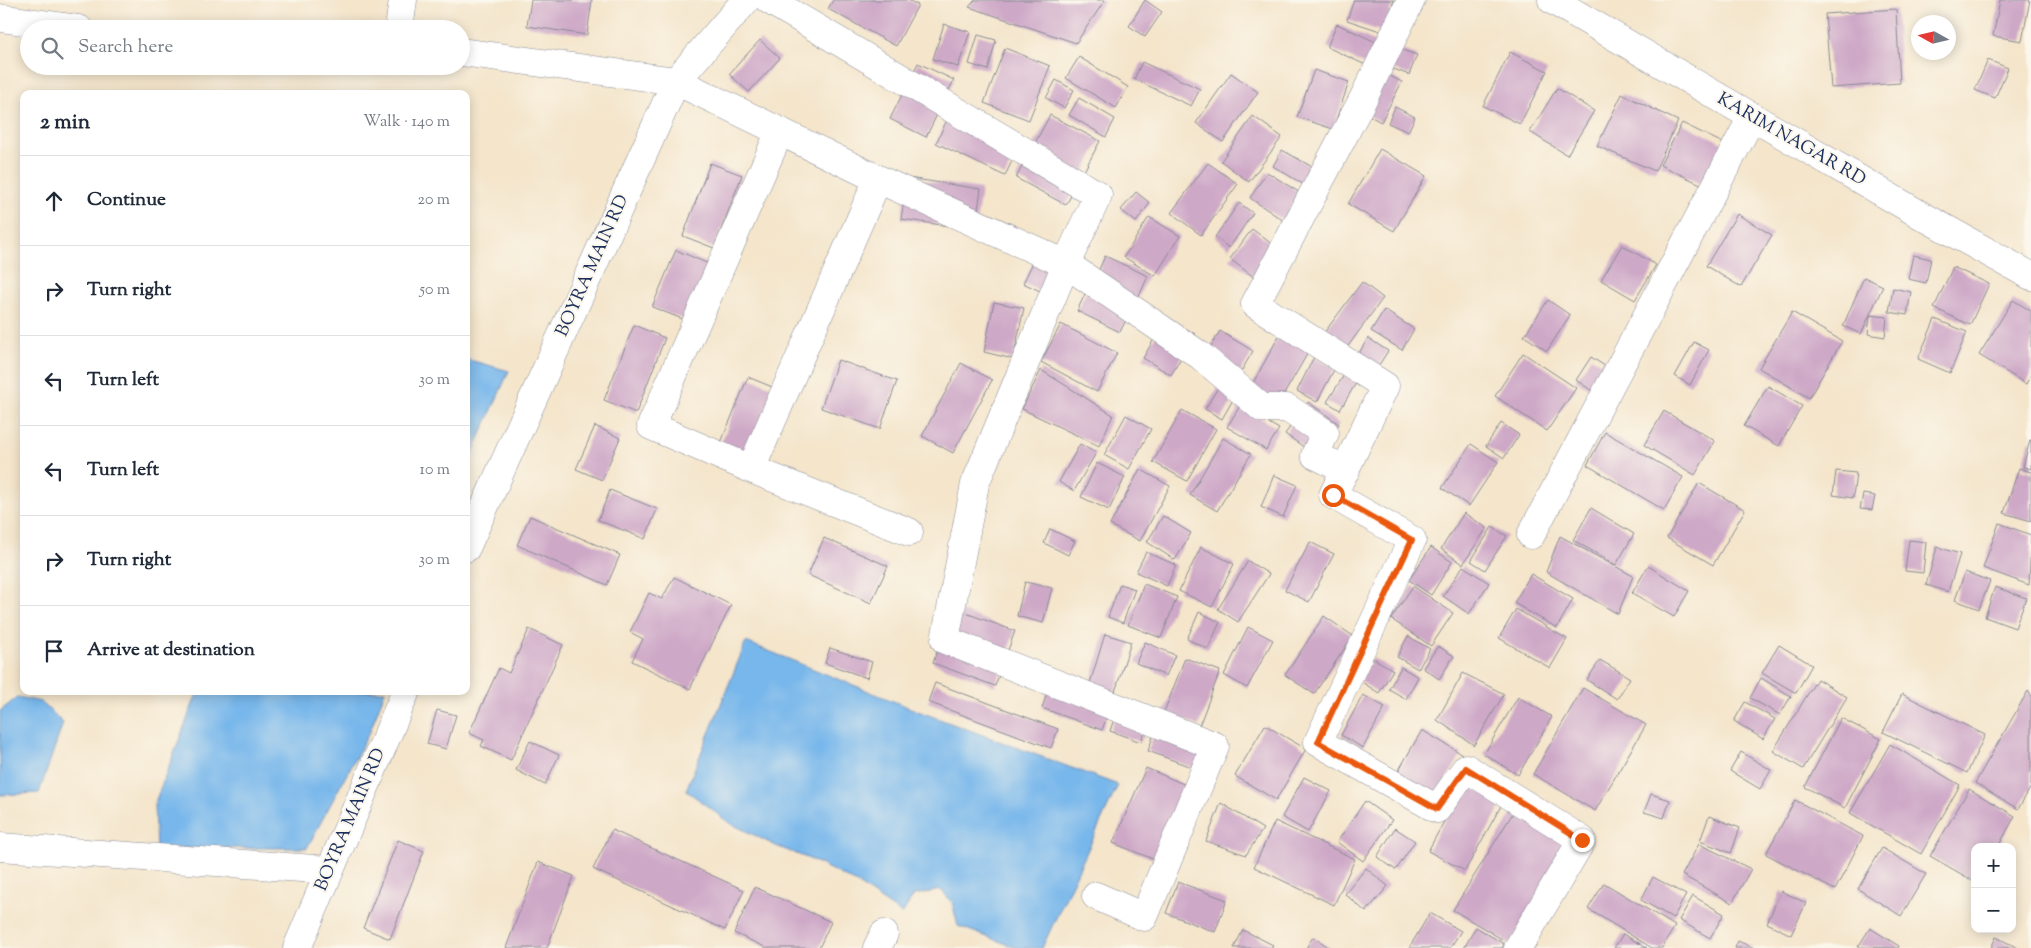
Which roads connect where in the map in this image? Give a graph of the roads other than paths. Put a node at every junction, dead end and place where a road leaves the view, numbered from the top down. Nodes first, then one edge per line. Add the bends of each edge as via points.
1 (403, 0) edge
2 (746, 0) edge
3 (770, 0) edge
4 (1411, 0) edge
5 (1552, 0) edge
6 (0, 18) edge
7 (400, 20) edge
8 (20, 21) edge
9 (470, 53) edge
10 (676, 81) junction
11 (1752, 117) junction
12 (780, 131) junction
13 (878, 179) junction
14 (1066, 264) junction
15 (2031, 276) edge
16 (751, 469) junction
17 (1346, 470) junction
18 (909, 532) dead end
19 (1532, 535) dead end
20 (470, 539) edge
21 (404, 695) edge
22 (0, 847) edge
23 (329, 870) junction
24 (1096, 896) dead end
25 (296, 948) edge
26 (1518, 948) edge

1 - 7 street
2 - 10 street, BOYRA MAIN RD
3 - 14 street via 1098,195
4 - 17 street via 1255,304 1385,386
5 - 11 street, KARIM NAGAR RD
6 - 8 street
9 - 10 street
10 - 12 street
10 - 20 street, BOYRA MAIN RD
11 - 15 street, KARIM NAGAR RD
11 - 19 street
12 - 13 street
12 - 16 street via 652,426
13 - 14 street
13 - 16 street
14 - 17 street via 1201,356 1262,408 1287,408 1325,433 1315,455
14 - 24 street via 975,484 945,640 1215,746 1144,917
16 - 18 street
17 - 26 street via 1333,495 1412,540 1318,742 1437,809 1466,768 1582,840
21 - 23 street, BOYRA MAIN RD
22 - 23 street
23 - 25 street, BOYRA MAIN RD

